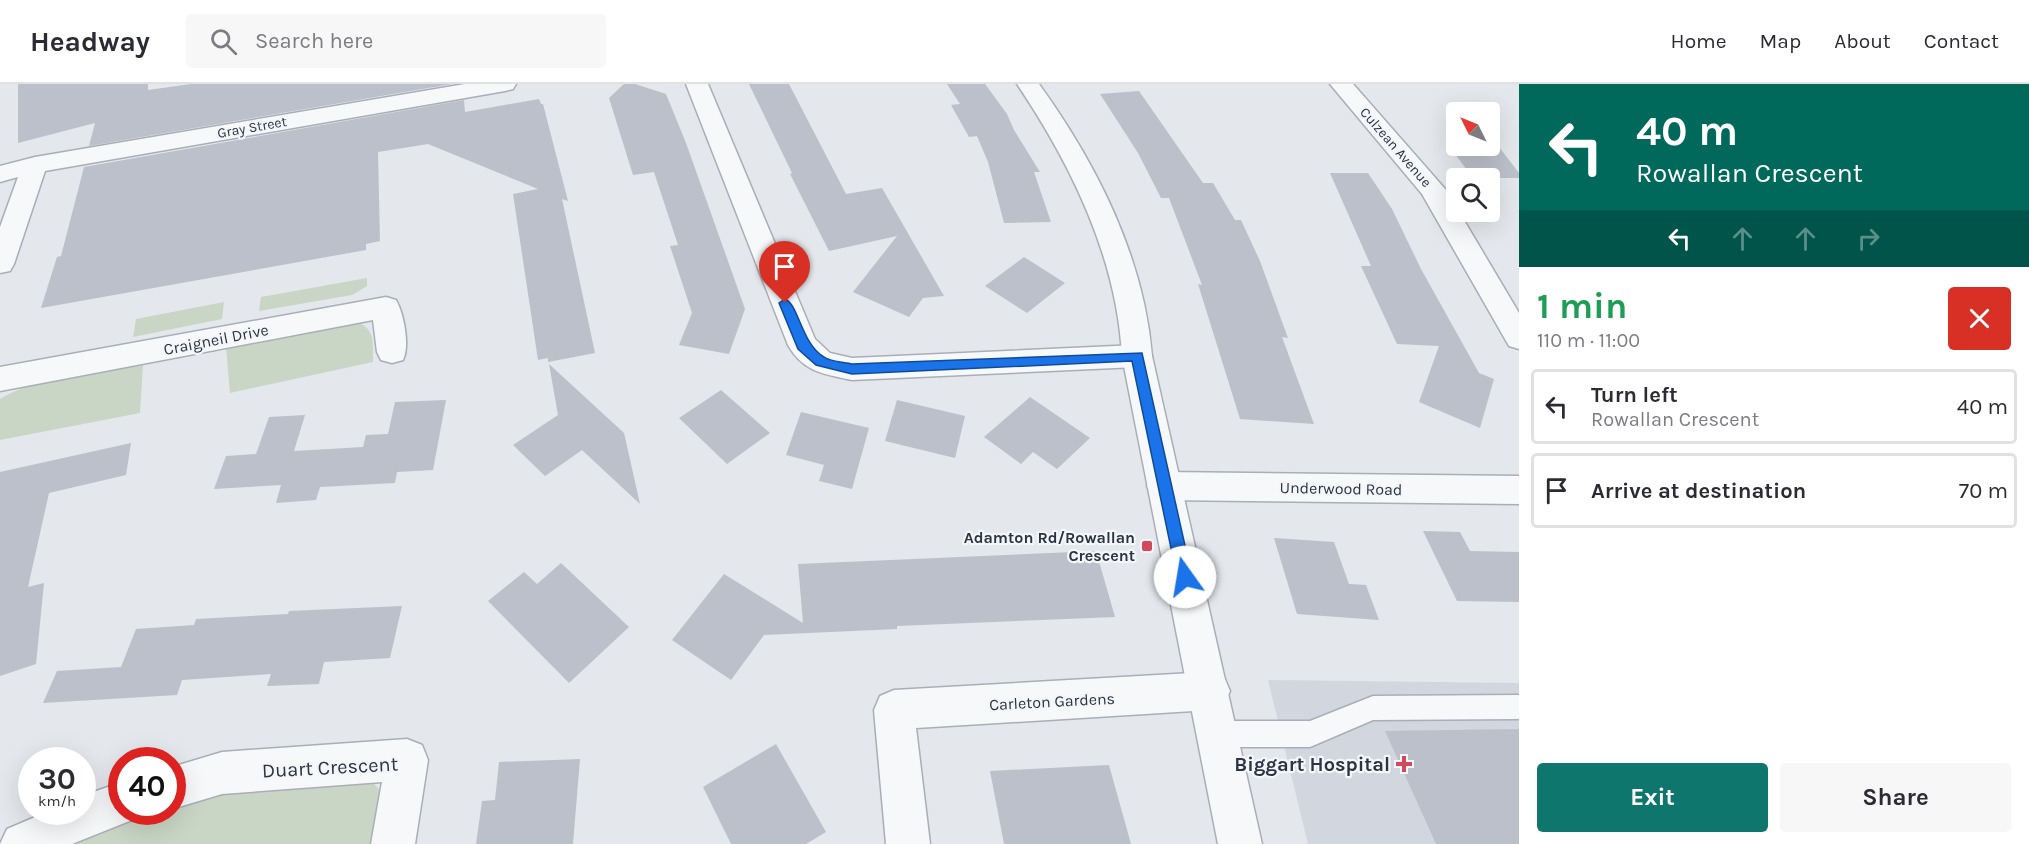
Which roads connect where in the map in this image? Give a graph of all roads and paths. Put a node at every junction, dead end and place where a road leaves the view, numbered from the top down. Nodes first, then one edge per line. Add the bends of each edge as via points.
1 (505, 84) edge
2 (697, 84) edge
3 (1028, 84) edge
4 (1341, 84) edge
5 (35, 165) junction
6 (0, 174) edge
7 (0, 264) edge
8 (1519, 338) edge
9 (392, 352) dead end
10 (1137, 356) junction
11 (0, 379) edge
12 (1164, 486) junction
13 (1519, 490) edge
14 (1210, 691) junction
15 (1519, 708) edge
16 (1219, 734) junction
17 (186, 784) edge
18 (108, 807) edge
19 (22, 844) edge
20 (393, 844) edge
21 (908, 844) edge
22 (1240, 844) edge

1 - 5 street, Gray Street
2 - 10 street via 803,345 821,362 852,369
3 - 10 street via 1057,123 1096,197 1120,265 1137,337
4 - 8 street, Culzean Avenue via 1433,190
5 - 6 street, Gray Street
5 - 7 street
9 - 11 street, Craigneil Drive via 386,306
10 - 12 street
12 - 13 street, Underwood Road
12 - 14 street
14 - 16 street
14 - 21 street, Carleton Gardens via 894,710
15 - 16 lane via 1373,708 1310,734
16 - 22 street
17 - 20 street, Duart Crescent via 222,773 407,760
18 - 19 street

